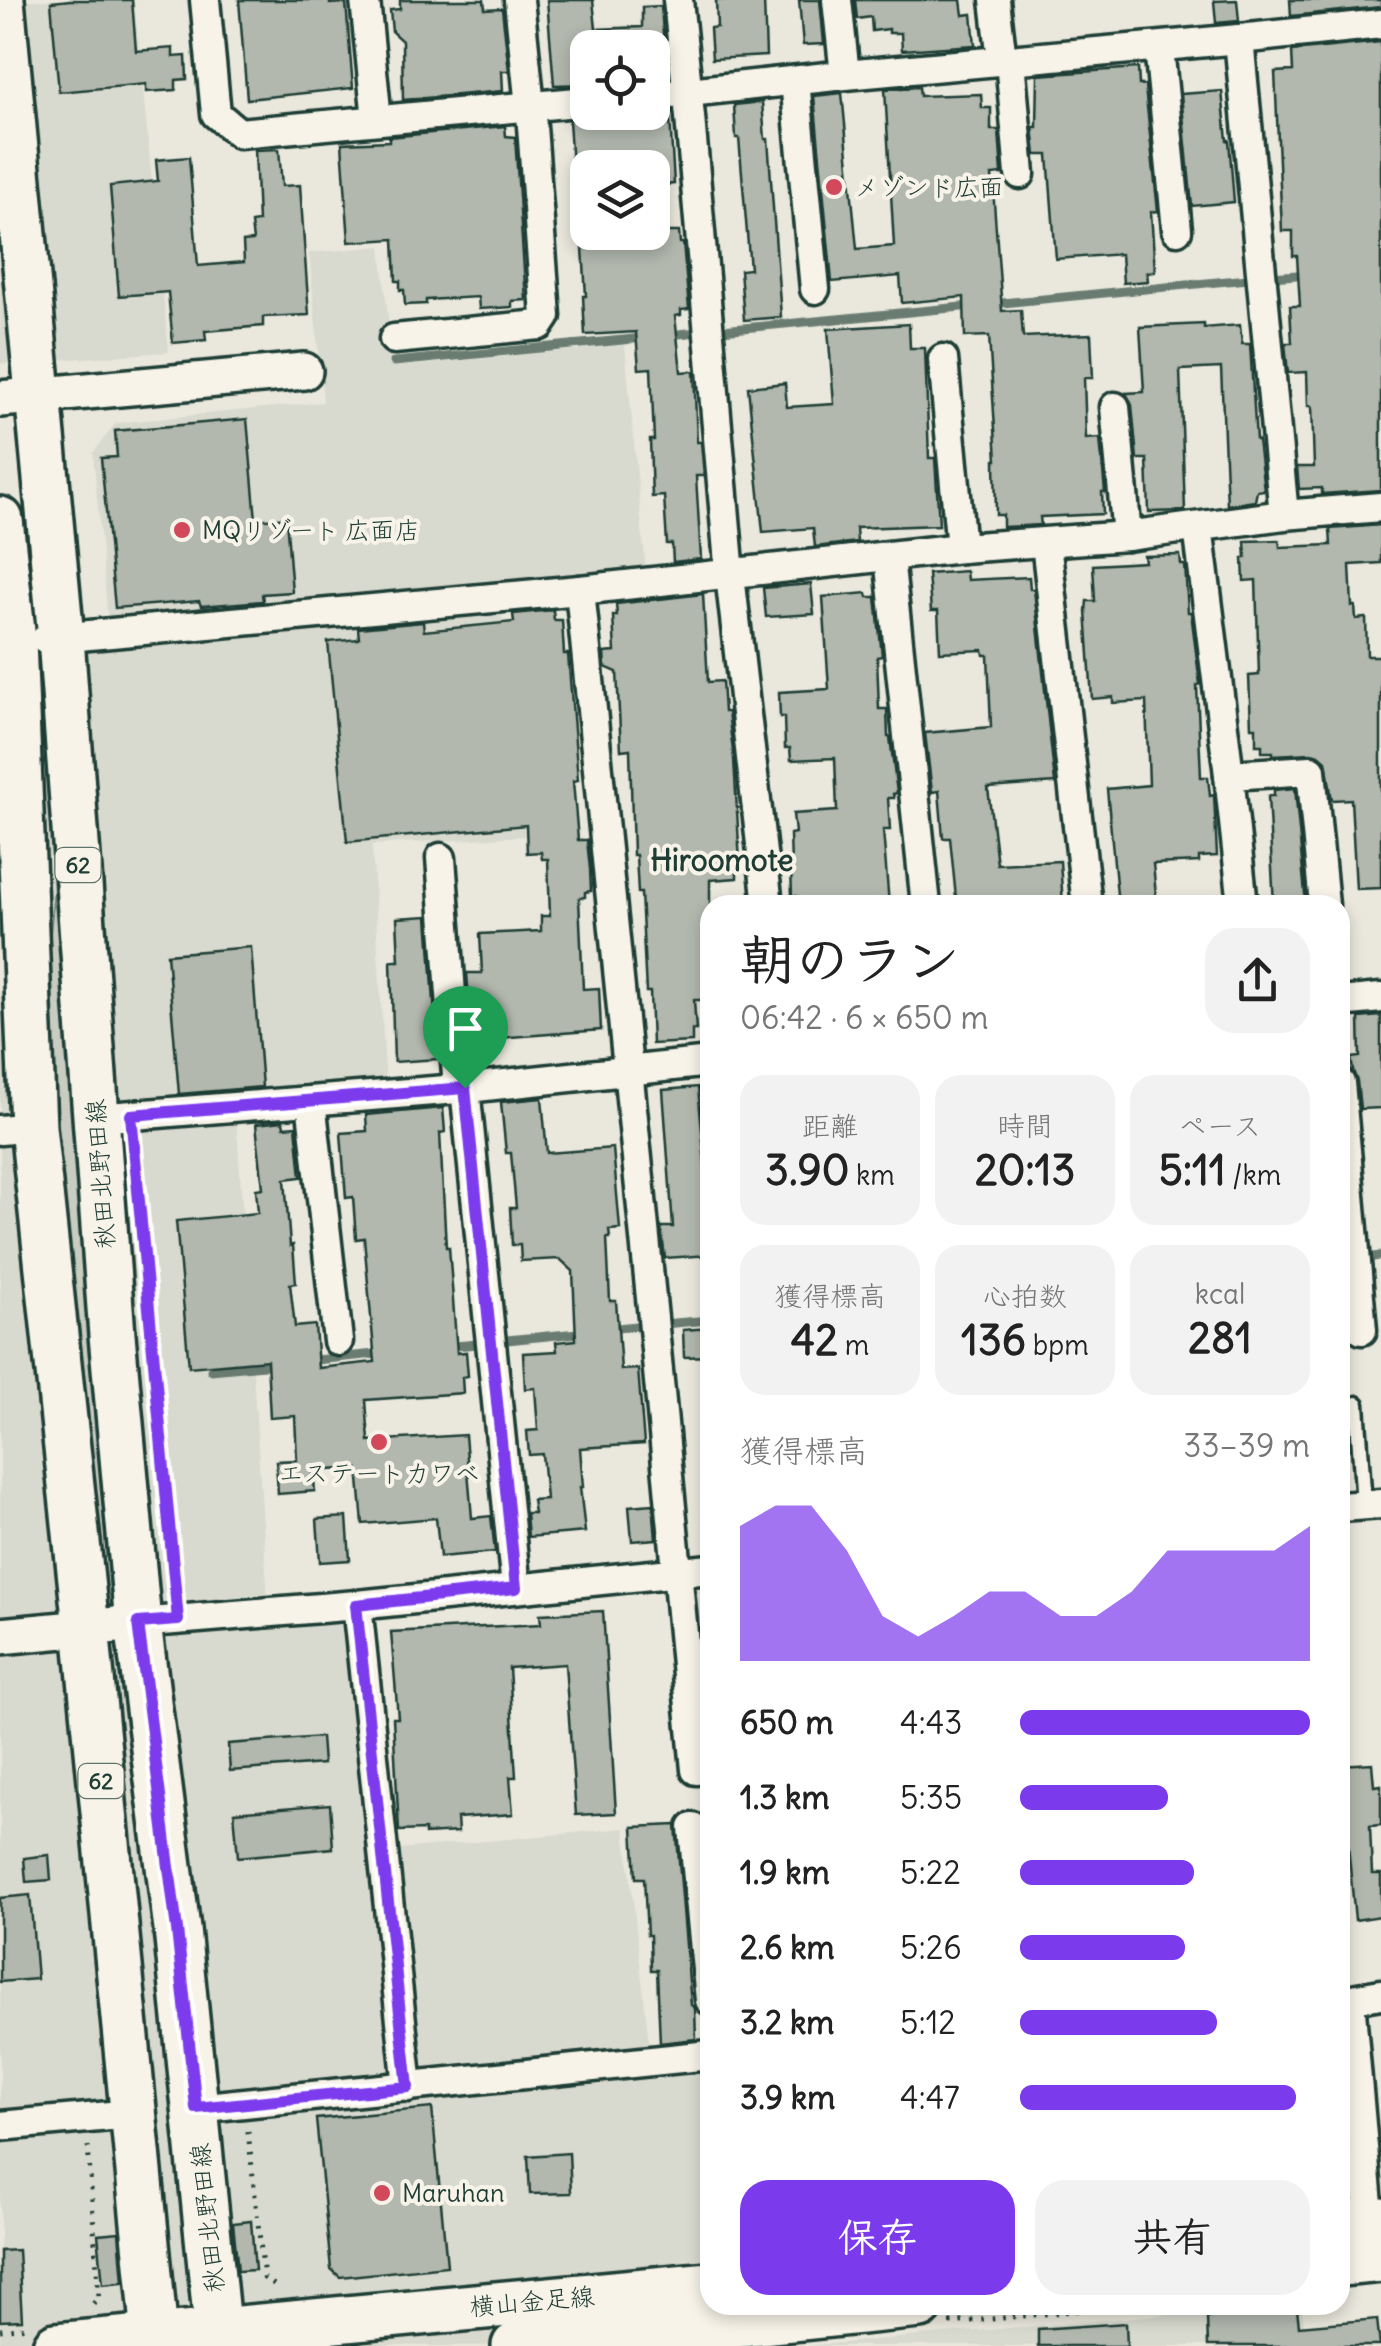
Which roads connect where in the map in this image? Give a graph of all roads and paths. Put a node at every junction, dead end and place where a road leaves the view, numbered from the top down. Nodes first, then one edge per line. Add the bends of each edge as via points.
1 (1, 0) edge
2 (205, 0) edge
3 (365, 0) edge
4 (519, 0) edge
5 (678, 0) edge
6 (837, 0) edge
7 (995, 0) edge
8 (1381, 24) edge
9 (1239, 40) junction
10 (1159, 46) junction
11 (1006, 60) junction
12 (845, 75) junction
13 (795, 80) junction
14 (687, 93) junction
15 (670, 94) edge
16 (570, 102) edge
17 (530, 105) junction
18 (376, 120) junction
19 (1020, 174) dead end
20 (1177, 230) dead end
21 (815, 289) dead end
22 (394, 340) dead end
23 (943, 360) dead end
24 (304, 371) dead end
25 (19, 397) edge
26 (1115, 407) dead end
27 (1381, 507) edge
28 (1284, 515) junction
29 (0, 520) edge
30 (1198, 527) junction
31 (1127, 536) junction
32 (1046, 544) junction
33 (961, 548) junction
34 (889, 557) junction
35 (730, 575) junction
36 (580, 590) junction
37 (61, 638) junction
38 (6, 642) edge
39 (1229, 775) junction
40 (440, 858) dead end
41 (767, 895) edge
42 (925, 895) edge
43 (1085, 895) edge
44 (1242, 895) edge
45 (1323, 895) edge
46 (1381, 998) edge
47 (1350, 1001) edge
48 (700, 1063) edge
49 (629, 1070) junction
50 (462, 1088) junction
51 (311, 1101) junction
52 (96, 1118) junction
53 (16, 1128) edge
54 (1350, 1195) edge
55 (150, 1311) dead end
56 (1362, 1330) dead end
57 (338, 1341) dead end
58 (1357, 1404) dead end
59 (1362, 1505) edge
60 (700, 1569) edge
61 (677, 1572) junction
62 (516, 1588) junction
63 (356, 1605) junction
64 (158, 1621) junction
65 (86, 1626) junction
66 (0, 1636) edge
67 (696, 1770) dead end
68 (692, 1828) dead end
69 (700, 1904) edge
70 (1381, 1994) edge
71 (1350, 1999) edge
72 (700, 2056) edge
73 (1350, 2064) edge
74 (408, 2087) junction
75 (245, 2103) junction
76 (196, 2108) junction
77 (132, 2114) junction
78 (85, 2119) junction
79 (0, 2126) edge
80 (1364, 2242) edge
81 (282, 2291) dead end
82 (681, 2313) edge
83 (708, 2315) edge
84 (873, 2315) edge
85 (58, 2329) edge
86 (0, 2330) edge
87 (518, 2335) edge
88 (218, 2338) edge
89 (155, 2341) edge

1 - 25 main road, 秋田北野田線 / 62
2 - 18 street via 216,114 239,134
3 - 18 street
4 - 17 street
5 - 14 street
6 - 12 street
7 - 11 street
8 - 9 street
9 - 10 street
9 - 28 street
10 - 11 street
10 - 20 street
11 - 12 street
11 - 19 street
12 - 13 street
13 - 14 street
13 - 21 street
14 - 15 street
14 - 35 street
16 - 17 street
17 - 18 street
17 - 22 street via 546,316 540,324
23 - 33 street
24 - 25 street
25 - 37 main road, 秋田北野田線 / 62
26 - 31 street
27 - 28 street
28 - 30 street
29 - 38 main road, 62
30 - 31 street
30 - 39 street
31 - 32 street
32 - 33 street
32 - 43 street
33 - 34 street
34 - 35 street
34 - 42 street
35 - 36 street
35 - 41 street
36 - 37 street
36 - 49 street
37 - 38 street
37 - 52 main road, 秋田北野田線 / 62
38 - 53 main road, 62
39 - 44 street
39 - 45 street via 1311,770
40 - 50 street
46 - 47 street
48 - 49 street
49 - 50 street
49 - 61 street
50 - 51 street
50 - 62 street
51 - 52 street
51 - 57 street
52 - 64 main road, 秋田北野田線 / 62 via 112,1336
53 - 65 main road, 62
54 - 56 street
55 - 64 path
58 - 59 lane
60 - 61 street
61 - 62 street
61 - 67 street
62 - 63 street
63 - 64 street
63 - 74 street
64 - 65 street
64 - 76 main road, 秋田北野田線 / 62 via 177,1930
65 - 66 street
65 - 77 main road, 62
68 - 69 street
70 - 71 street
72 - 74 street
73 - 80 street
74 - 75 street
75 - 76 street
75 - 81 path via 264,2278
76 - 88 main road, 秋田北野田線 / 62
77 - 78 street
77 - 89 main road, 62
78 - 79 street
78 - 85 path via 99,2297
82 - 87 main road, 横山金足線
83 - 84 main road, 横山金足線 via 831,2324
85 - 86 path
85 - 89 main road, 横山金足線
87 - 88 main road, 横山金足線
88 - 89 main road, 横山金足線

